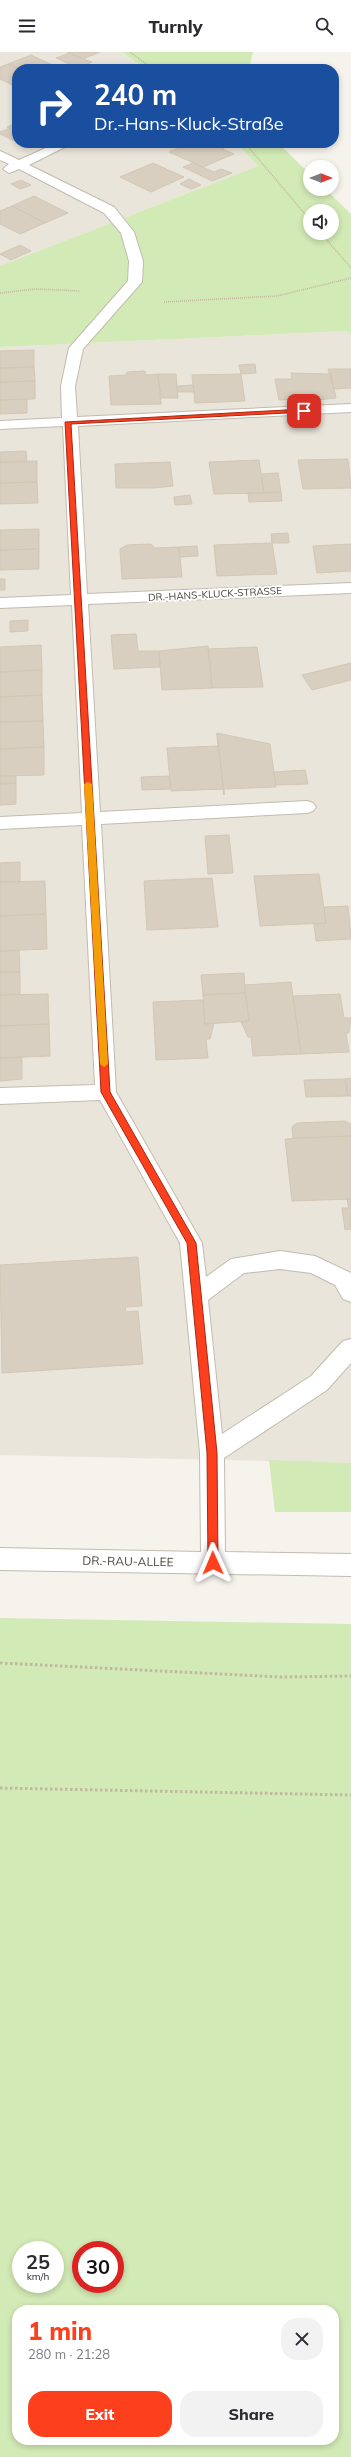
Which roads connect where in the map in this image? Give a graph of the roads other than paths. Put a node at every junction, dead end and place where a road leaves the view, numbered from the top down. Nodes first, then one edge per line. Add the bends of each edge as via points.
1 (56, 148) edge
2 (0, 155) edge
3 (19, 165) junction
4 (0, 172) edge
5 (351, 408) edge
6 (68, 422) junction
7 (0, 425) edge
8 (351, 588) edge
9 (78, 601) junction
10 (0, 603) edge
11 (307, 807) dead end
12 (90, 819) junction
13 (0, 823) edge
14 (106, 1092) junction
15 (0, 1096) edge
16 (351, 1293) edge
17 (195, 1297) junction
18 (351, 1348) edge
19 (212, 1453) junction
20 (0, 1559) edge
21 (213, 1563) junction
22 (351, 1565) edge

1 - 3 street
2 - 3 street
3 - 4 street
3 - 6 street via 109,210 128,232 136,261 135,282 76,348 68,386
5 - 6 street
6 - 7 street
6 - 9 street
8 - 9 street, DR.-HANS-KLUCK-STRASSE
9 - 10 street, DR.-HANS-KLUCK-STRASSE
9 - 12 street
11 - 12 street
12 - 13 street
12 - 14 street
14 - 15 street
14 - 17 street via 191,1243
16 - 17 street via 343,1279 315,1265 280,1260 239,1265
17 - 19 street
18 - 19 street via 319,1383
19 - 21 street
20 - 21 street, DR.-RAU-ALLEE
21 - 22 street, DR.-RAU-ALLEE

